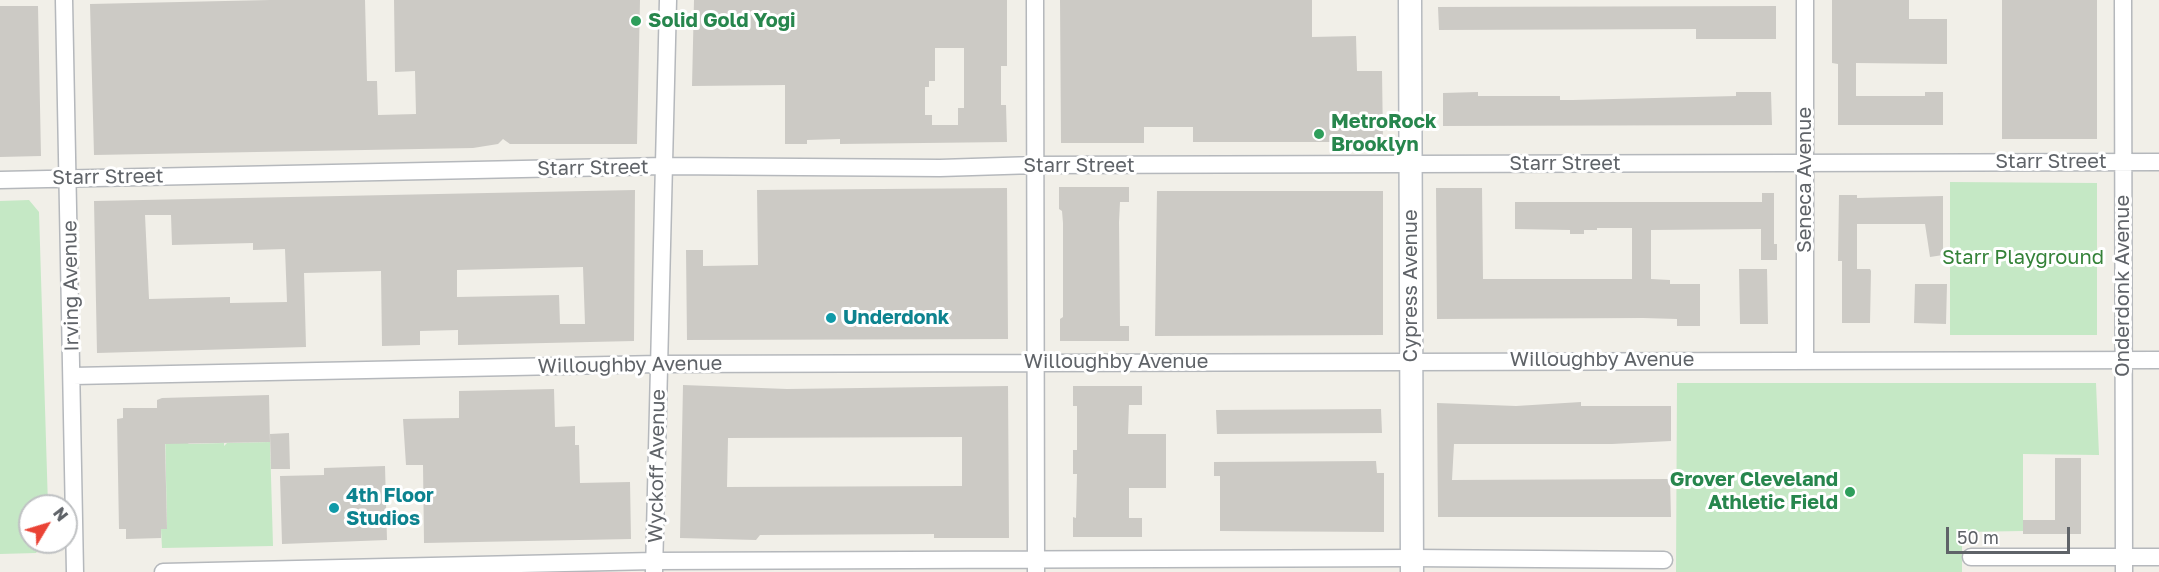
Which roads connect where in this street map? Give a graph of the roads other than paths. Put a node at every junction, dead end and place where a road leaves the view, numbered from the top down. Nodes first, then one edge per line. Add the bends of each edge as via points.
1 (64, 0) edge
2 (668, 0) edge
3 (1035, 0) edge
4 (1410, 0) edge
5 (1805, 0) edge
6 (2122, 0) edge
7 (2123, 162) junction
8 (2159, 162) edge
9 (1805, 163) junction
10 (1035, 165) junction
11 (664, 166) junction
12 (1411, 166) junction
13 (69, 178) junction
14 (0, 180) edge
15 (1805, 360) junction
16 (2123, 360) junction
17 (2159, 360) edge
18 (1411, 361) junction
19 (1035, 363) junction
20 (659, 364) junction
21 (73, 376) junction
22 (2159, 556) edge
23 (1971, 557) dead end
24 (1664, 560) dead end
25 (2124, 564) edge
26 (1412, 565) edge
27 (1036, 566) edge
28 (654, 567) edge
29 (75, 572) edge
30 (163, 572) edge

1 - 13 street, Irving Avenue
2 - 11 street, Wyckoff Avenue
3 - 10 street
4 - 12 main road, Cypress Avenue
5 - 9 street, Seneca Avenue
6 - 7 street, Onderdonk Avenue
7 - 8 street, Starr Street
7 - 9 street, Starr Street
7 - 16 street, Onderdonk Avenue
9 - 12 street, Starr Street
9 - 15 street, Seneca Avenue
10 - 11 street, Starr Street
10 - 12 street, Starr Street
10 - 19 street
11 - 13 street, Starr Street
11 - 20 street, Wyckoff Avenue
12 - 18 main road, Cypress Avenue
13 - 14 street, Starr Street
13 - 21 street, Irving Avenue
15 - 16 street, Willoughby Avenue
15 - 18 street, Willoughby Avenue
16 - 17 street, Willoughby Avenue
16 - 25 street, Onderdonk Avenue
18 - 19 street, Willoughby Avenue
18 - 26 main road, Cypress Avenue
19 - 20 street, Willoughby Avenue
19 - 27 street
20 - 21 street, Willoughby Avenue
20 - 28 street, Wyckoff Avenue
21 - 29 street, Irving Avenue
22 - 25 street
23 - 25 street
24 - 26 street
26 - 27 street
27 - 28 street
28 - 30 street

